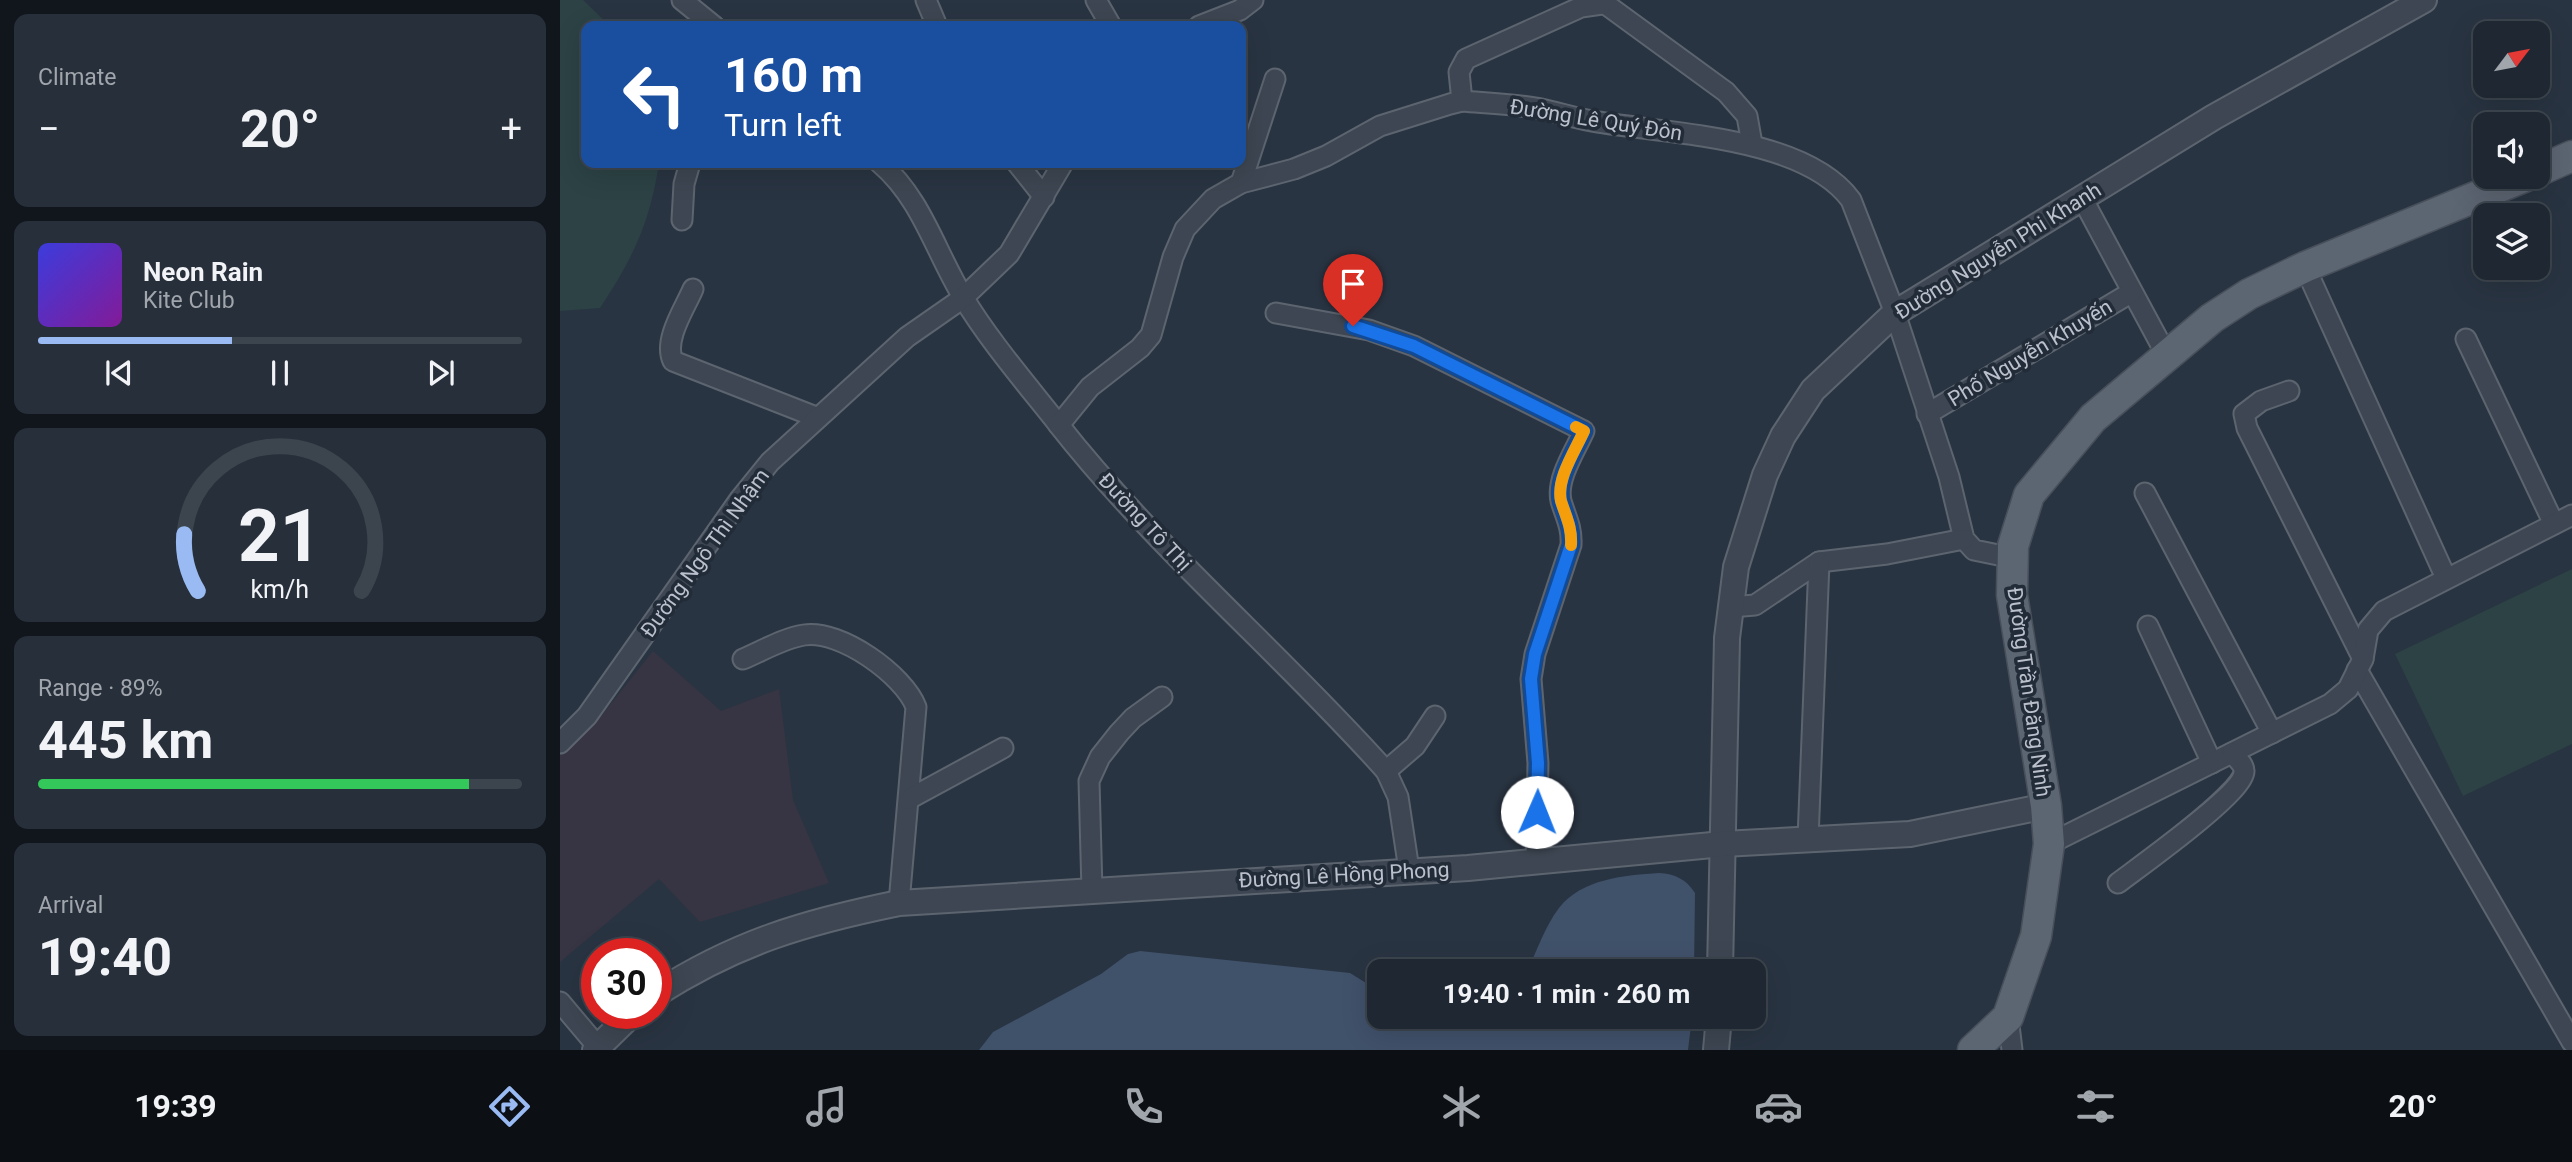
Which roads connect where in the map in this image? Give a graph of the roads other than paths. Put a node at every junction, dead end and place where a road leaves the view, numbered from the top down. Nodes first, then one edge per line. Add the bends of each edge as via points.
1 (926, 0) edge
2 (1097, 0) edge
3 (1253, 0) edge
4 (2424, 0) edge
5 (687, 1) edge
6 (1601, 2) edge
7 (709, 21) edge
8 (935, 21) edge
9 (1108, 21) edge
10 (1212, 21) edge
11 (1275, 79) dead end
12 (1462, 101) junction
13 (1752, 144) junction
14 (2572, 156) edge
15 (2550, 166) edge
16 (689, 168) edge
17 (886, 168) edge
18 (1021, 168) edge
19 (1060, 168) edge
20 (1246, 168) edge
21 (1246, 168) edge
22 (1241, 183) junction
23 (2495, 189) edge
24 (1045, 197) junction
25 (2082, 198) junction
26 (682, 220) dead end
27 (2305, 267) junction
28 (693, 289) dead end
29 (2132, 292) junction
30 (963, 298) junction
31 (1276, 313) dead end
32 (1895, 313) junction
33 (2466, 339) dead end
34 (2167, 356) junction
35 (2289, 391) dead end
36 (1927, 414) junction
37 (816, 417) junction
38 (1059, 425) junction
39 (2145, 493) dead end
40 (2572, 514) edge
41 (2554, 524) junction
42 (1965, 539) junction
43 (2013, 558) junction
44 (1819, 562) junction
45 (2446, 578) junction
46 (1731, 607) junction
47 (2148, 625) dead end
48 (743, 659) dead end
49 (2360, 664) junction
50 (1162, 697) dead end
51 (1435, 716) dead end
52 (2272, 733) junction
53 (560, 743) edge
54 (1003, 748) dead end
55 (2232, 753) junction
56 (2212, 763) junction
57 (1386, 771) junction
58 (909, 799) junction
59 (2046, 806) junction
60 (1808, 839) junction
61 (1723, 844) junction
62 (2049, 844) junction
63 (1536, 860) junction
64 (1409, 870) junction
65 (2118, 883) dead end
66 (1092, 891) junction
67 (899, 903) junction
68 (1720, 959) edge
69 (672, 984) edge
70 (560, 1002) edge
71 (2008, 1017) junction
72 (617, 1029) edge
73 (1718, 1029) edge
74 (2572, 1042) edge
75 (596, 1049) edge
76 (1716, 1050) edge
77 (1973, 1050) edge
78 (2012, 1050) edge

1 - 8 street
2 - 9 street
3 - 10 street
4 - 25 street, Đường Nguyễn Phi Khanh via 2214,117
5 - 7 street
6 - 12 street via 1581,6 1466,59 1459,72
6 - 13 street via 1726,92 1746,116
11 - 21 street
12 - 13 street, Đường Lê Quý Đôn via 1535,108 1595,122
12 - 22 street, Đường Lê Quý Đôn via 1380,126 1294,169
13 - 32 street, Đường Lê Quý Đôn via 1826,174 1840,185 1851,200
14 - 15 main road
16 - 26 street
17 - 30 street, Đường Tô Thị via 918,206
18 - 24 street
19 - 24 street, Đường Ngô Thì Nhậm
20 - 22 street
22 - 38 street, Đường Lê Quý Đôn via 1213,199 1185,229 1151,335 1090,387
23 - 27 main road, Đường Trần Đăng Ninh
24 - 30 street, Đường Ngô Thì Nhậm via 1009,254
25 - 29 street
25 - 32 street, Đường Nguyễn Phi Khanh
27 - 34 main road, Đường Trần Đăng Ninh via 2212,318
27 - 45 street
28 - 37 street via 672,341 673,361
29 - 34 street
29 - 36 street, Phố Nguyễn Khuyến
30 - 37 street, Đường Ngô Thì Nhậm via 907,337
30 - 38 street, Đường Tô Thị
31 - 63 street via 1369,330 1414,346 1584,431 1560,486 1572,527 1571,545 1531,679 1538,763
32 - 36 street, Đường Lê Quý Đôn
32 - 46 street, Đường Nguyễn Phi Khanh via 1813,390 1783,436 1765,475 1736,567
33 - 41 street
34 - 43 main road, Đường Trần Đăng Ninh via 2093,418 2029,495
35 - 49 street via 2261,401 2244,414 2247,428
36 - 42 street, Đường Lê Quý Đôn
37 - 53 street, Đường Ngô Thì Nhậm via 740,499 630,658 587,716
38 - 57 street, Đường Tô Thị via 1144,525
39 - 52 street
40 - 41 street
41 - 45 street
42 - 43 street via 1974,550
42 - 44 street
43 - 59 main road, Đường Trần Đăng Ninh via 2012,595
44 - 46 street via 1755,605
44 - 60 street
45 - 49 street via 2384,611 2368,630
46 - 61 street, Đường Nguyễn Phi Khanh
47 - 56 street
48 - 58 street via 804,634 831,637 900,681 916,707
49 - 52 street via 2348,689 2330,704
49 - 74 street
50 - 66 street via 1119,733 1089,781
51 - 57 street via 1415,746
52 - 55 street
54 - 58 street
55 - 56 street
55 - 65 street via 2243,767 2240,782 2218,805
56 - 62 street
57 - 64 street, Đường Tô Thị via 1398,797
58 - 67 street
59 - 60 street, Đường Lê Hồng Phong via 1910,834
59 - 62 main road, Đường Trần Đăng Ninh
60 - 61 street, Đường Lê Hồng Phong
61 - 63 street, Đường Lê Hồng Phong
61 - 68 street, Đường Nguyễn Phi Khanh
62 - 71 main road, Đường Trần Đăng Ninh via 2036,936
63 - 64 street, Đường Lê Hồng Phong via 1468,869
64 - 66 street, Đường Lê Hồng Phong
66 - 67 street, Đường Lê Hồng Phong
67 - 69 street, Đường Lê Hồng Phong via 816,920 763,938
70 - 75 street
71 - 77 main road, Đường Trần Đăng Ninh
71 - 78 street
72 - 75 street
73 - 76 street

